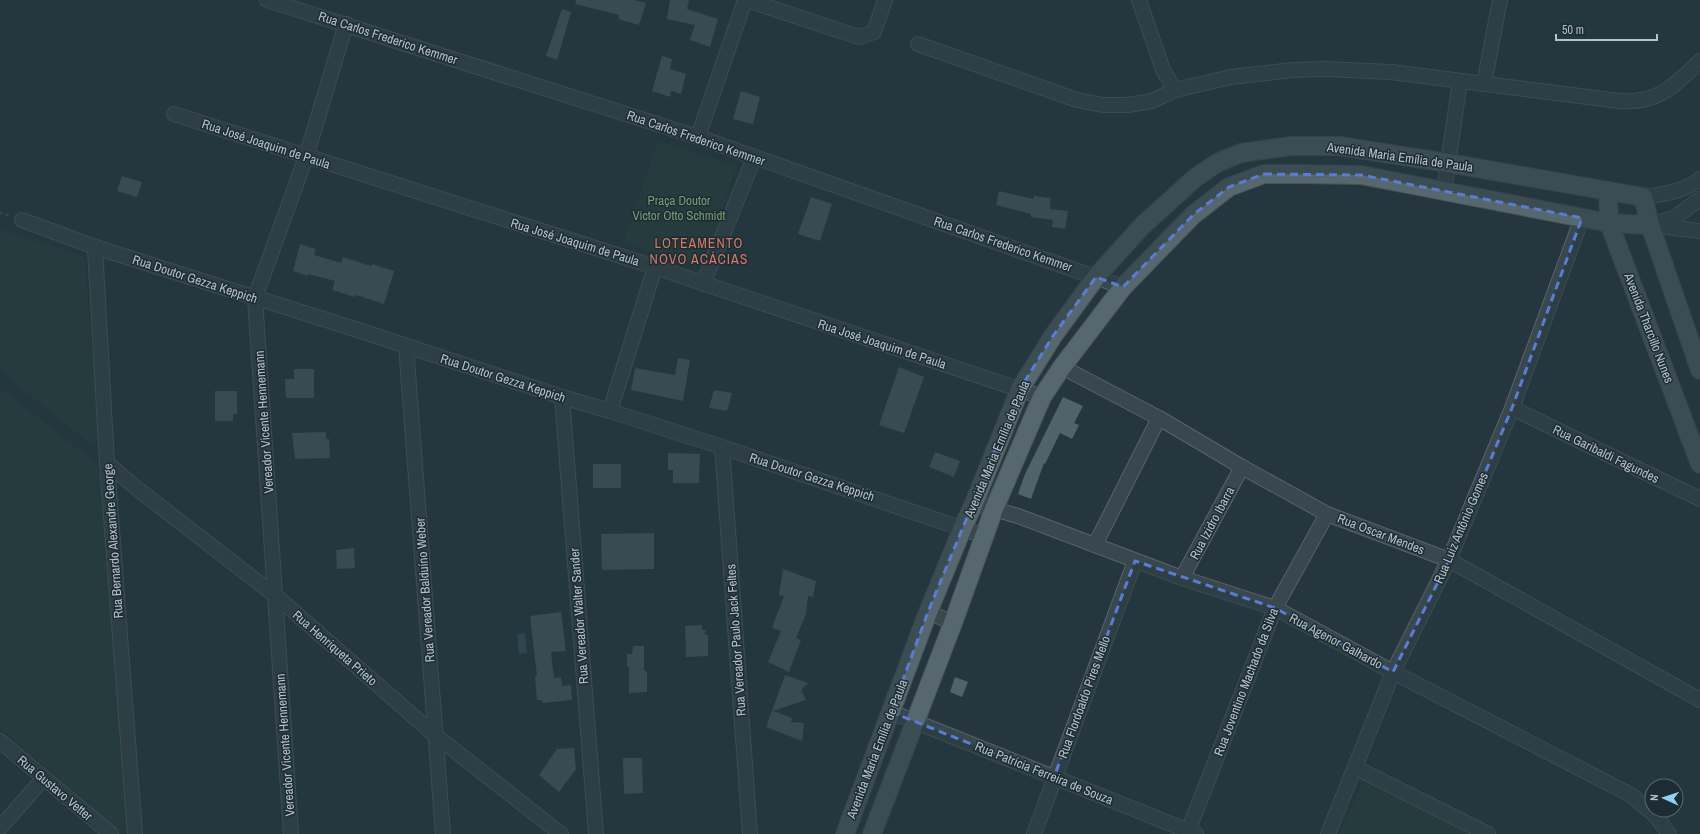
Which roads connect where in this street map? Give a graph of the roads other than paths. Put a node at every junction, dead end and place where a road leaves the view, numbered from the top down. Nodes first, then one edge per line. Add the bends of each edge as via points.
1 (266, 0) edge
2 (746, 0) edge
3 (884, 0) edge
4 (1139, 0) edge
5 (1500, 0) edge
6 (346, 24) junction
7 (918, 44) dead end
8 (1700, 61) edge
9 (1460, 81) junction
10 (1484, 84) junction
11 (1175, 90) junction
12 (174, 114) dead end
13 (698, 137) junction
14 (306, 157) junction
15 (754, 158) junction
16 (1448, 163) junction
17 (1700, 179) edge
18 (1444, 191) junction
19 (1608, 191) junction
20 (1643, 196) junction
21 (1700, 198) edge
22 (1582, 218) junction
23 (22, 220) dead end
24 (1609, 223) junction
25 (1650, 225) junction
26 (1700, 231) edge
27 (95, 247) junction
28 (655, 267) junction
29 (1096, 277) junction
30 (703, 284) junction
31 (1123, 287) junction
32 (255, 298) junction
33 (406, 346) junction
34 (1062, 367) junction
35 (1700, 370) edge
36 (1020, 389) junction
37 (562, 397) junction
38 (1042, 397) junction
39 (1512, 408) junction
40 (610, 411) junction
41 (1159, 418) junction
42 (722, 447) junction
43 (107, 462) junction
44 (1700, 464) edge
45 (1242, 467) junction
46 (1700, 499) edge
47 (974, 503) junction
48 (994, 509) junction
49 (1327, 514) junction
50 (963, 527) junction
51 (984, 536) junction
52 (1095, 545) junction
53 (1449, 560) junction
54 (1135, 561) junction
55 (1182, 578) junction
56 (276, 596) junction
57 (1275, 608) junction
58 (928, 612) junction
59 (953, 623) junction
60 (1393, 672) junction
61 (1700, 700) edge
62 (891, 712) junction
63 (915, 722) junction
64 (436, 736) junction
65 (0, 741) edge
66 (1356, 768) junction
67 (1054, 777) junction
68 (43, 779) junction
69 (0, 828) edge
70 (1190, 833) edge
71 (111, 834) edge
72 (135, 834) edge
73 (291, 834) edge
74 (444, 834) edge
75 (561, 834) edge
76 (596, 834) edge
77 (750, 834) edge
78 (845, 834) edge
79 (872, 834) edge
80 (1034, 834) edge
81 (1328, 834) edge
82 (1488, 834) edge
83 (1669, 834) edge

1 - 6 street, Rua Carlos Frederico Kemmer
2 - 3 street via 859,37 874,32
2 - 13 street
4 - 11 street via 1163,70
5 - 10 street
6 - 13 street, Rua Carlos Frederico Kemmer
6 - 14 street, Vereador Vicente Hennemann
7 - 11 street via 1077,100 1103,105 1128,105 1152,101
8 - 10 street via 1673,87 1656,97 1637,101
9 - 10 street
9 - 11 street via 1384,72 1326,69 1260,73
9 - 16 street
12 - 14 street, Rua José Joaquim de Paula
13 - 15 street, Rua Carlos Frederico Kemmer
14 - 28 street, Rua José Joaquim de Paula
14 - 32 street, Vereador Vicente Hennemann
15 - 29 street, Rua Carlos Frederico Kemmer
15 - 30 street
16 - 18 street
16 - 19 main road, Avenida Maria Emília de Paula
16 - 29 main road, Avenida Maria Emília de Paula via 1339,146 1291,146 1241,153 1217,163 1195,178 1142,226
17 - 20 street via 1672,193
18 - 22 main road, Avenida Maria Emília de Paula
18 - 31 main road, Avenida Maria Emília de Paula via 1361,175 1264,174 1229,187 1193,215
19 - 20 main road, Avenida Maria Emília de Paula
19 - 24 main road, Avenida Tharcillo Nunes
20 - 25 main road
21 - 25 street, Avenida Maria Emília de Paula via 1674,218
22 - 24 main road, Avenida Maria Emília de Paula
22 - 39 street, Rua Luiz Antônio Gomes
23 - 27 street, Rua Doutor Gezza Keppich
24 - 25 main road, Avenida Maria Emília de Paula
24 - 44 main road, Avenida Tharcillo Nunes
25 - 26 street, Avenida Maria Emília de Paula
25 - 35 main road
27 - 32 street, Rua Doutor Gezza Keppich
27 - 43 street, Rua Bernardo Alexandre George
28 - 30 street, Rua José Joaquim de Paula
28 - 40 street
29 - 31 street, Rua Carlos Frederico Kemmer
29 - 36 main road, Avenida Maria Emília de Paula via 1053,336
30 - 36 street, Rua José Joaquim de Paula
31 - 34 main road, Avenida Maria Emília de Paula
32 - 33 street, Rua Doutor Gezza Keppich
32 - 56 street, Vereador Vicente Hennemann
33 - 37 street, Rua Doutor Gezza Keppich
33 - 64 street, Rua Vereador Balduíno Weber
34 - 38 main road, Avenida Maria Emília de Paula
34 - 41 street, Rua Oscar Mendes
36 - 38 street, Rua José Joaquim de Paula
36 - 47 main road, Avenida Maria Emília de Paula
37 - 40 street, Rua Doutor Gezza Keppich
37 - 76 street, Rua Vereador Walter Sander
38 - 48 main road, Avenida Maria Emília de Paula
39 - 46 street, Rua Garibaldi Fagundes
39 - 53 street, Rua Luiz Antônio Gomes
40 - 42 street, Rua Doutor Gezza Keppich
41 - 45 street, Rua Oscar Mendes
41 - 52 street
42 - 50 street, Rua Doutor Gezza Keppich
42 - 77 street, Rua Vereador Paulo Jack Feltes
43 - 56 street, Rua Henriqueta Prieto via 135,487
43 - 72 street, Rua Bernardo Alexandre George
45 - 49 street, Rua Oscar Mendes
45 - 55 street, Rua Izidro Ibarra
47 - 48 street, Rua Agenor Galhardo
47 - 50 main road, Avenida Maria Emília de Paula
48 - 51 main road, Avenida Maria Emília de Paula
48 - 52 street, Rua Agenor Galhardo
49 - 53 street, Rua Oscar Mendes
49 - 57 street, Rua Joventino Machado da Silva
50 - 51 street, Rua Doutor Gezza Keppich
50 - 58 main road, Avenida Maria Emília de Paula
51 - 59 main road, Avenida Maria Emília de Paula
52 - 54 street, Rua Agenor Galhardo
53 - 60 street, Rua Luiz Antônio Gomes
53 - 61 street, Rua Oscar Mendes
54 - 55 street, Rua Agenor Galhardo
54 - 67 street, Rua Flordoaldo Pires Mello
55 - 57 street, Rua Agenor Galhardo
56 - 64 street, Rua Henriqueta Prieto
56 - 73 street, Vereador Vicente Hennemann
57 - 60 street, Rua Agenor Galhardo
57 - 70 street, Rua Joventino Machado da Silva
58 - 59 street
58 - 62 main road, Avenida Maria Emília de Paula
59 - 63 main road, Avenida Maria Emília de Paula
60 - 66 street, Rua Luiz Antônio Gomes
60 - 83 street, Rua Agenor Galhardo via 1631,795 1655,815
62 - 63 street, Rua Patrícia Ferreira de Souza
62 - 78 main road, Avenida Maria Emília de Paula
63 - 67 street, Rua Patrícia Ferreira de Souza
63 - 79 main road, Avenida Maria Emília de Paula
64 - 74 street, Rua Vereador Balduíno Weber
64 - 75 street, Rua Henriqueta Prieto
65 - 68 street, Rua Gustavo Vetter
66 - 81 street, Rua Luiz Antônio Gomes
66 - 82 street
67 - 70 street, Rua Patrícia Ferreira de Souza
67 - 80 street, Rua Flordoaldo Pires Mello
68 - 69 street
68 - 71 street, Rua Gustavo Vetter

